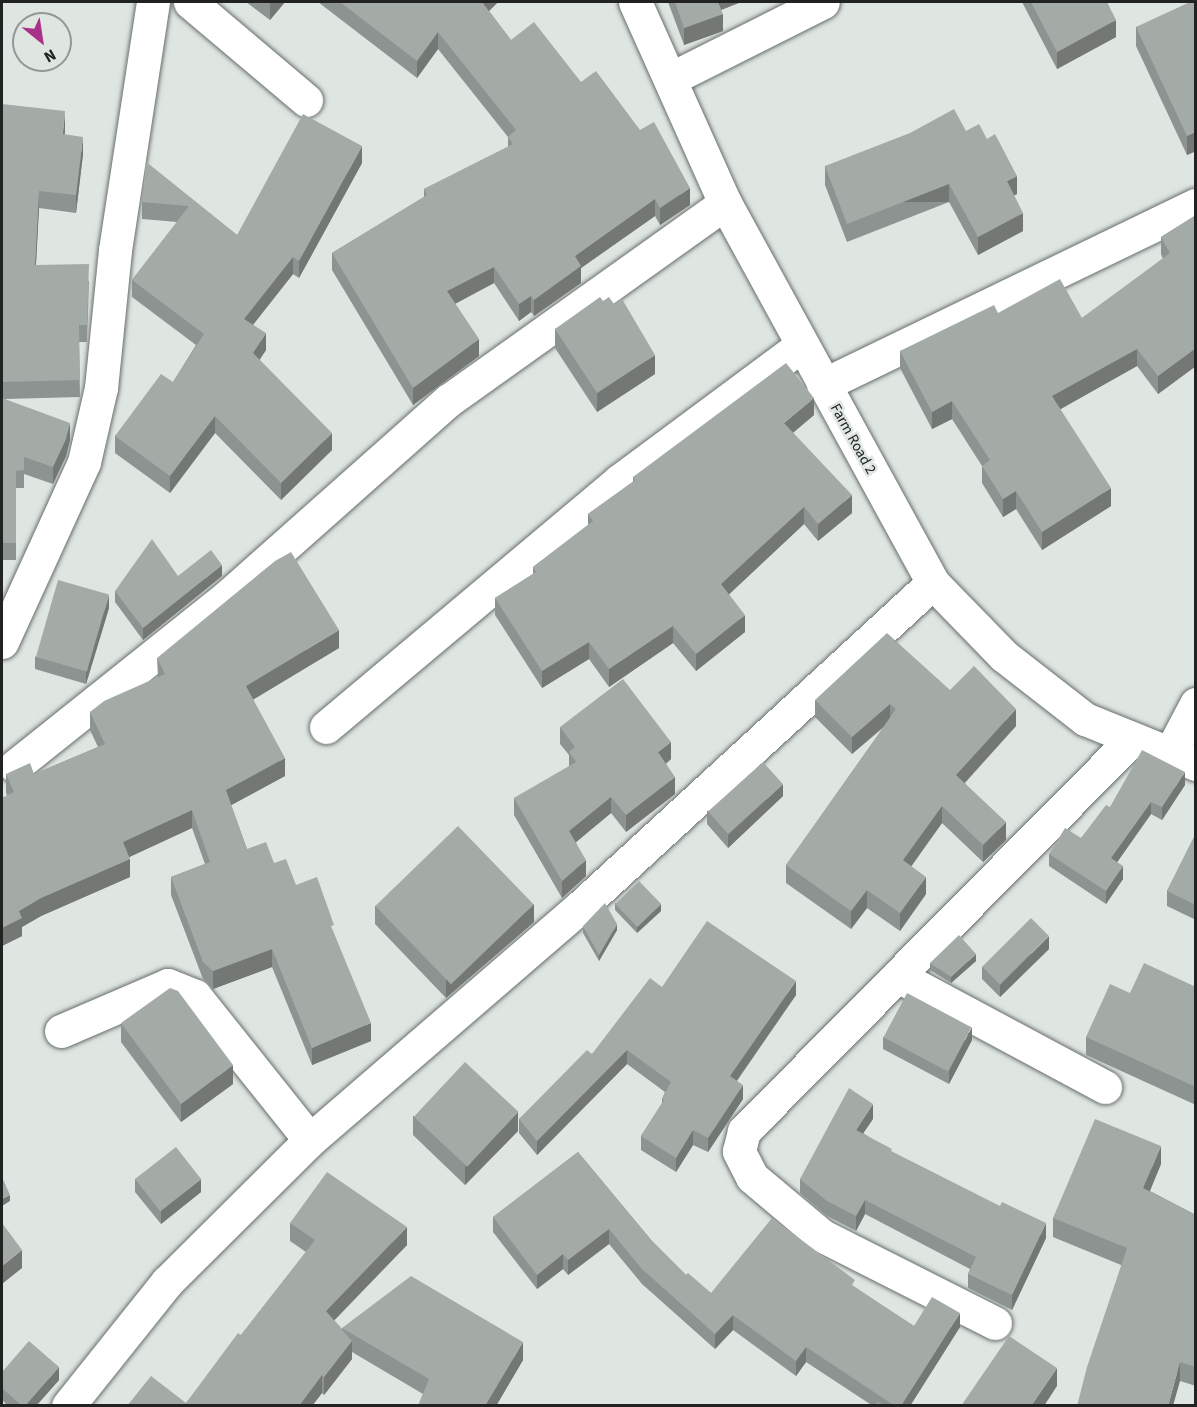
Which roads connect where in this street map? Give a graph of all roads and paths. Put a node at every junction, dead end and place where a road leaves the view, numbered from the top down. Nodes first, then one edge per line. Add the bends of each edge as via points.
1 (153, 2) edge
2 (190, 2) edge
3 (635, 2) edge
4 (823, 2) edge
5 (670, 79) junction
6 (306, 100) dead end
7 (725, 203) junction
8 (1196, 205) edge
9 (801, 346) junction
10 (823, 385) junction
11 (933, 583) junction
12 (2, 642) edge
13 (1196, 704) edge
14 (326, 727) dead end
15 (1132, 740) junction
16 (1182, 760) edge
17 (15, 766) dead end
18 (898, 976) junction
19 (61, 1031) dead end
20 (1105, 1087) dead end
21 (310, 1140) junction
22 (995, 1323) dead end
23 (68, 1406) edge

1 - 12 street via 115,250 101,388 84,462
2 - 6 street
3 - 5 street, Farm Road 2
4 - 5 street
5 - 7 street, Farm Road 2
7 - 9 street, Farm Road 2
7 - 17 street via 449,400 228,596
8 - 10 street
9 - 10 street, Farm Road 2
9 - 14 street via 619,481
10 - 11 street, Farm Road 2
11 - 15 street, Farm Road 2 via 1004,656 1085,719
11 - 21 street via 579,908
13 - 16 street
15 - 16 street, Farm Road 2
15 - 18 street
18 - 20 street
18 - 22 street via 744,1131 739,1151 752,1177 821,1235
19 - 21 street via 168,985 195,996
21 - 23 street via 167,1282

